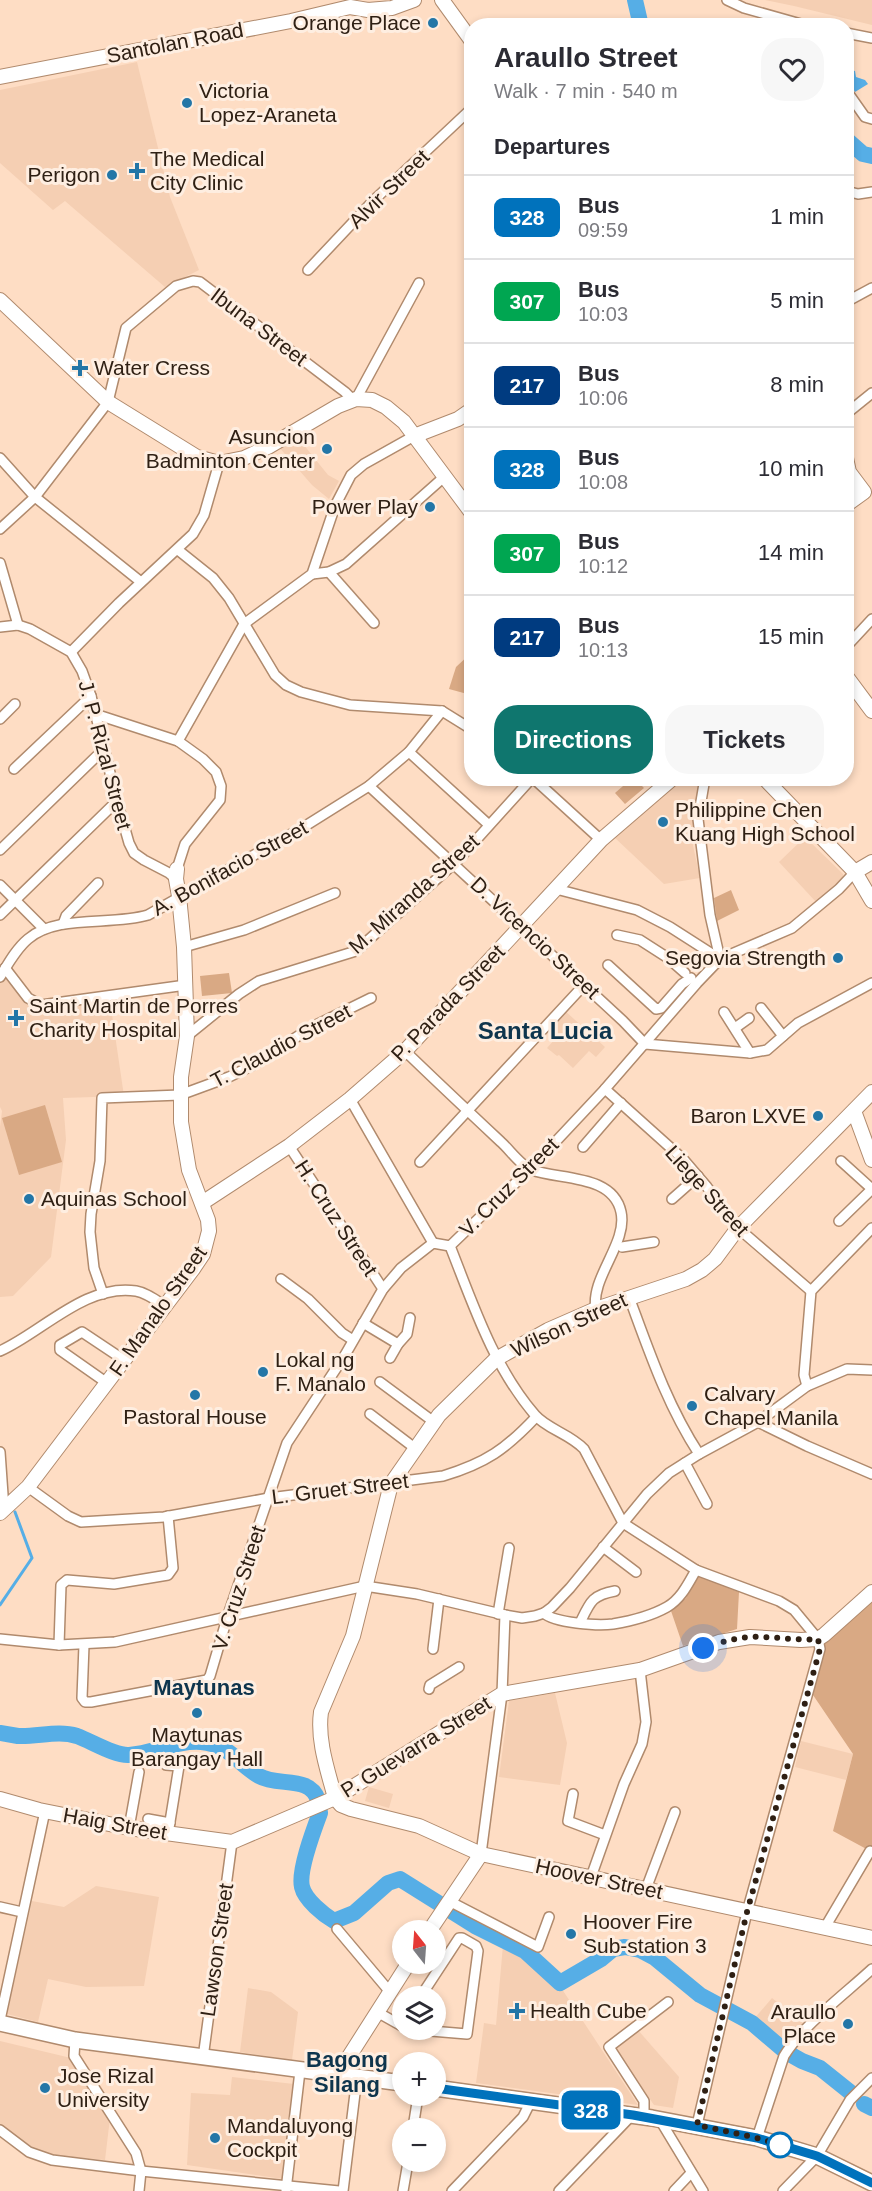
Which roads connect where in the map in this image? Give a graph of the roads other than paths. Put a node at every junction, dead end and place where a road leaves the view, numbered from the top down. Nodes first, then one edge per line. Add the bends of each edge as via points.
1 (414, 0) edge
2 (442, 0) edge
3 (727, 0) edge
4 (354, 4) edge
5 (768, 18) edge
6 (464, 30) edge
7 (854, 35) edge
8 (872, 38) edge
9 (0, 77) edge
10 (854, 101) edge
11 (464, 116) edge
12 (872, 119) edge
13 (872, 192) edge
14 (854, 193) edge
15 (308, 270) dead end
16 (419, 283) dead end
17 (872, 288) edge
18 (854, 298) edge
19 (0, 300) edge
20 (872, 393) edge
21 (354, 399) junction
22 (108, 402) junction
23 (854, 408) edge
24 (464, 415) edge
25 (414, 436) junction
26 (0, 458) edge
27 (219, 463) junction
28 (854, 476) edge
29 (444, 477) junction
30 (868, 489) edge
31 (35, 497) junction
32 (854, 499) edge
33 (464, 503) edge
34 (0, 529) edge
35 (178, 550) junction
36 (0, 563) edge
37 (329, 572) junction
38 (312, 574) junction
39 (141, 582) junction
40 (872, 619) edge
41 (374, 623) dead end
42 (244, 624) junction
43 (18, 625) junction
44 (0, 627) edge
45 (854, 638) edge
46 (71, 652) junction
47 (854, 687) edge
48 (91, 696) junction
49 (15, 704) dead end
50 (442, 711) junction
51 (872, 711) edge
52 (96, 714) junction
53 (0, 719) edge
54 (464, 725) edge
55 (178, 741) junction
56 (104, 749) junction
57 (409, 752) junction
58 (14, 769) dead end
59 (369, 786) junction
60 (525, 786) edge
61 (541, 786) edge
62 (664, 786) edge
63 (704, 786) edge
64 (772, 786) edge
65 (117, 801) junction
66 (489, 825) junction
67 (601, 840) junction
68 (0, 850) edge
69 (872, 862) edge
70 (455, 863) junction
71 (855, 872) junction
72 (177, 874) junction
73 (98, 883) dead end
74 (0, 885) edge
75 (556, 889) junction
76 (335, 893) dead end
77 (179, 896) junction
78 (15, 900) junction
79 (872, 901) edge
80 (0, 915) edge
81 (63, 924) junction
82 (521, 926) junction
83 (44, 929) junction
84 (617, 935) dead end
85 (184, 947) junction
86 (720, 959) junction
87 (608, 965) dead end
88 (3, 972) edge
89 (872, 983) edge
90 (186, 985) junction
91 (584, 985) junction
92 (371, 998) dead end
93 (761, 1008) dead end
94 (724, 1012) dead end
95 (749, 1018) dead end
96 (735, 1028) junction
97 (187, 1036) junction
98 (783, 1036) junction
99 (645, 1044) junction
100 (405, 1051) junction
101 (750, 1053) junction
102 (605, 1089) junction
103 (872, 1092) edge
104 (180, 1095) junction
105 (350, 1099) junction
106 (621, 1103) junction
107 (467, 1110) junction
108 (854, 1111) junction
109 (289, 1146) junction
110 (583, 1147) dead end
111 (872, 1160) edge
112 (841, 1161) dead end
113 (420, 1162) dead end
114 (530, 1169) junction
115 (698, 1176) junction
116 (872, 1189) edge
117 (672, 1199) dead end
118 (202, 1203) junction
119 (839, 1221) dead end
120 (738, 1228) junction
121 (872, 1228) edge
122 (654, 1242) dead end
123 (433, 1243) junction
124 (450, 1246) junction
125 (622, 1247) dead end
126 (281, 1279) dead end
127 (383, 1289) junction
128 (811, 1291) junction
129 (103, 1294) junction
130 (629, 1297) junction
131 (165, 1306) junction
132 (596, 1308) junction
133 (410, 1318) dead end
134 (363, 1323) junction
135 (354, 1338) junction
136 (398, 1344) junction
137 (0, 1352) edge
138 (390, 1358) dead end
139 (496, 1359) junction
140 (124, 1360) junction
141 (872, 1370) edge
142 (380, 1382) dead end
143 (107, 1383) junction
144 (807, 1386) junction
145 (370, 1414) dead end
146 (536, 1417) junction
147 (434, 1422) junction
148 (758, 1422) junction
149 (416, 1449) junction
150 (0, 1452) edge
151 (699, 1454) junction
152 (685, 1463) junction
153 (872, 1474) edge
154 (391, 1484) junction
155 (28, 1487) junction
156 (269, 1498) junction
157 (707, 1504) dead end
158 (2, 1511) edge
159 (168, 1516) junction
160 (623, 1523) junction
161 (603, 1547) junction
162 (509, 1548) dead end
163 (696, 1570) junction
164 (636, 1572) dead end
165 (365, 1586) junction
166 (615, 1591) dead end
167 (872, 1592) edge
168 (439, 1599) junction
169 (544, 1613) junction
170 (502, 1615) junction
171 (228, 1616) junction
172 (580, 1623) junction
173 (0, 1639) edge
174 (818, 1639) junction
175 (59, 1645) junction
176 (84, 1645) junction
177 (432, 1649) dead end
178 (459, 1667) dead end
179 (640, 1670) junction
180 (429, 1689) dead end
181 (502, 1694) junction
182 (166, 1765) dead end
183 (140, 1772) dead end
184 (573, 1794) dead end
185 (0, 1799) edge
186 (324, 1803) junction
187 (45, 1811) junction
188 (675, 1812) dead end
189 (148, 1819) dead end
190 (129, 1828) junction
191 (169, 1828) junction
192 (605, 1835) junction
193 (231, 1842) junction
194 (870, 1851) dead end
195 (481, 1854) junction
196 (591, 1877) junction
197 (646, 1890) junction
198 (446, 1905) junction
199 (0, 1907) edge
200 (22, 1912) junction
201 (747, 1912) junction
202 (549, 1917) dead end
203 (436, 1920) edge
204 (337, 1929) dead end
205 (824, 1929) junction
206 (872, 1938) edge
207 (872, 1969) edge
208 (402, 1974) edge
209 (428, 1986) edge
210 (390, 1992) junction
211 (668, 2002) dead end
212 (377, 2012) junction
213 (392, 2020) edge
214 (0, 2021) edge
215 (446, 2032) edge
216 (75, 2040) junction
217 (202, 2058) junction
218 (300, 2071) junction
219 (339, 2076) junction
220 (357, 2077) junction
221 (872, 2078) edge
222 (392, 2082) edge
223 (446, 2089) edge
224 (531, 2101) junction
225 (638, 2116) junction
226 (660, 2120) junction
227 (697, 2125) junction
228 (0, 2130) edge
229 (757, 2138) junction
230 (817, 2156) junction
231 (141, 2171) junction
232 (406, 2172) edge
233 (691, 2173) junction
234 (872, 2183) edge
235 (238, 2186) edge
236 (286, 2188) edge
237 (139, 2191) edge
238 (339, 2191) edge
239 (344, 2191) edge
240 (403, 2191) edge
241 (452, 2191) edge
242 (559, 2191) edge
243 (674, 2191) edge
244 (703, 2191) edge
245 (783, 2191) edge

1 - 4 main road, Santolan Road via 392,8 368,9
2 - 6 main road
3 - 5 street
4 - 9 main road, Santolan Road via 291,21
7 - 8 street
10 - 12 street via 865,117
11 - 15 street, Alvir Street via 373,201
13 - 14 street
16 - 21 street
17 - 18 street
19 - 22 main road
20 - 23 street
21 - 22 street, Ibuna Street via 193,280 176,286 126,328
21 - 25 main road via 372,400 386,407
21 - 27 main road via 255,454
22 - 27 main road via 197,457
22 - 31 street, Ibuna Street
24 - 25 main road
25 - 29 main road
25 - 38 street via 351,475 335,506
26 - 31 street
27 - 35 street via 204,515
28 - 30 main road
29 - 33 main road
29 - 37 street via 360,553
30 - 32 main road
31 - 34 street, Ibuna Street
31 - 39 street
35 - 39 street
35 - 42 street via 213,578
36 - 43 street
37 - 38 street
37 - 41 street
38 - 42 street
39 - 46 street
40 - 45 street
42 - 50 street via 275,675 301,692 350,705
42 - 55 street
43 - 44 street
43 - 46 street, J. P. Rizal Street
46 - 48 street, J. P. Rizal Street
47 - 51 main road
48 - 52 street, J. P. Rizal Street
48 - 58 street
49 - 53 street
50 - 54 street
50 - 57 street, A. Bonifacio Street
52 - 55 street
52 - 56 street, J. P. Rizal Street
55 - 72 street via 216,772 221,786 220,800 185,844
56 - 65 street, J. P. Rizal Street
56 - 68 street
57 - 59 street, A. Bonifacio Street
57 - 66 street
59 - 70 street, D. Vicencio Street
59 - 77 street, A. Bonifacio Street
60 - 66 street, M. Miranda Street
61 - 67 street
62 - 67 main road, P. Parada Street
63 - 86 street via 698,819 710,915
64 - 71 main road
65 - 72 street, J. P. Rizal Street via 134,852
65 - 78 street
66 - 70 street, M. Miranda Street
67 - 75 main road, P. Parada Street
69 - 71 main road, V. Cruz Street
70 - 82 street, D. Vicencio Street
70 - 97 street, M. Miranda Street via 356,951 259,981
71 - 79 main road
71 - 86 street, V. Cruz Street via 792,928
72 - 77 main road, F. Manalo Street
73 - 81 street
74 - 78 street
75 - 82 main road, P. Parada Street
75 - 86 street via 637,910
76 - 85 street via 244,930
77 - 81 street, A. Bonifacio Street via 133,920
77 - 85 main road, F. Manalo Street
78 - 80 street
78 - 83 street
81 - 83 street, A. Bonifacio Street
82 - 91 street, D. Vicencio Street
82 - 100 main road, P. Parada Street
83 - 88 street, A. Bonifacio Street via 27,940
84 - 87 street via 640,940 688,976 656,1009
85 - 90 main road, F. Manalo Street
86 - 99 street, V. Cruz Street
88 - 90 street via 28,998 41,1005
89 - 98 street via 816,1012
90 - 97 main road, F. Manalo Street
91 - 99 street, D. Vicencio Street
91 - 107 street
92 - 104 street, T. Claudio Street via 312,1028 255,1064
93 - 98 street
94 - 96 street
95 - 96 street
96 - 101 street
97 - 104 main road, F. Manalo Street
98 - 101 street via 767,1050
99 - 101 street
99 - 102 street, V. Cruz Street
100 - 105 main road, P. Parada Street
100 - 107 street
102 - 106 street, Liege Street
102 - 114 street, V. Cruz Street
103 - 108 main road, Wilson Street
104 - 118 main road, F. Manalo Street via 189,1170
104 - 129 street, T. Claudio Street via 100,1100 100,1161 90,1232 94,1268
105 - 109 main road, P. Parada Street
105 - 123 street
106 - 110 street
106 - 115 street, Liege Street
107 - 113 street
107 - 114 street
108 - 111 main road
108 - 120 main road, Wilson Street
109 - 118 main road, P. Parada Street
109 - 127 street, H. Cruz Street
112 - 116 street
114 - 124 street, V. Cruz Street
114 - 132 street via 601,1187 617,1203 621,1227 598,1288
115 - 117 street
115 - 120 street, Liege Street
116 - 119 street
118 - 131 main road, F. Manalo Street via 208,1220 208,1242
120 - 128 street, Liege Street
120 - 130 main road, Wilson Street via 702,1270
121 - 128 street
122 - 125 street
123 - 124 street, V. Cruz Street
123 - 127 street, V. Cruz Street via 400,1268
124 - 139 street
126 - 135 street
127 - 134 street, V. Cruz Street
128 - 144 street via 804,1375
129 - 131 street via 136,1291
129 - 137 street via 65,1309
130 - 132 main road, Wilson Street
130 - 151 street via 661,1384
131 - 140 main road, F. Manalo Street
132 - 139 main road, Wilson Street
133 - 136 street via 407,1334
134 - 135 street, V. Cruz Street
134 - 136 street
135 - 156 street, V. Cruz Street via 287,1443
136 - 138 street
139 - 146 street
139 - 147 main road, Wilson Street
140 - 143 main road, F. Manalo Street
140 - 143 street via 82,1332 60,1345 60,1350
141 - 144 street via 847,1369
142 - 147 street
143 - 155 main road, F. Manalo Street
144 - 148 street
145 - 149 street
146 - 154 street, L. Gruet Street via 492,1457 469,1468
146 - 160 street via 584,1449
147 - 149 main road, Wilson Street
148 - 151 street
148 - 153 street
149 - 154 main road, Wilson Street
150 - 158 street
151 - 152 street
152 - 157 street
152 - 160 street via 647,1494
154 - 156 street, L. Gruet Street
154 - 165 main road, Wilson Street
155 - 158 main road, F. Manalo Street
155 - 159 street, L. Gruet Street via 81,1522
156 - 159 street, L. Gruet Street
156 - 171 street, V. Cruz Street
159 - 175 street via 172,1573 114,1584 63,1582
160 - 161 street
160 - 163 street
161 - 164 street
161 - 169 street
162 - 170 street
163 - 172 street via 681,1596 668,1607 611,1624
163 - 174 street via 779,1601 794,1610
165 - 168 street
165 - 171 street
165 - 186 main road, Wilson Street via 353,1636 321,1712
166 - 172 street via 597,1595
167 - 174 main road
168 - 170 street
168 - 177 street
169 - 170 street via 522,1618
169 - 172 street via 553,1619
170 - 181 street
171 - 176 street via 115,1642
171 - 176 street, V. Cruz Street via 207,1680 85,1702
173 - 175 street
174 - 179 main road, P. Guevarra Street via 750,1637 720,1642
174 - 201 street via 820,1649
175 - 176 street
178 - 180 street
179 - 181 main road, P. Guevarra Street
179 - 192 street via 646,1722 642,1744
181 - 186 main road, P. Guevarra Street
181 - 195 street
182 - 191 street via 179,1766
183 - 190 street
184 - 192 street via 568,1821
185 - 187 main road, Haig Street
186 - 193 main road, P. Guevarra Street
186 - 195 main road, Hoover Street via 418,1826
187 - 190 main road, Haig Street
187 - 200 street
188 - 197 street
189 - 191 street
190 - 191 main road, Haig Street
191 - 193 main road, Haig Street
192 - 196 street
193 - 217 street, Lawson Street
194 - 205 street
195 - 196 main road, Hoover Street
195 - 198 main road
196 - 197 main road, Hoover Street
197 - 201 main road, Hoover Street
198 - 202 street via 538,1947
198 - 203 main road
199 - 200 street
200 - 214 street
201 - 205 main road, Hoover Street
201 - 227 street
204 - 210 street
205 - 206 main road, Hoover Street
207 - 229 street via 804,2031 786,2053
208 - 210 main road
209 - 215 street via 459,1938 476,1946 467,2034
210 - 212 main road
211 - 225 street via 609,2048 644,2101
212 - 213 street
212 - 219 main road
214 - 216 main road
216 - 217 main road
216 - 231 street via 74,2056 136,2153
217 - 218 main road
218 - 219 main road
218 - 236 street
219 - 220 main road
220 - 222 main road
220 - 239 street
221 - 230 street via 853,2096
223 - 224 main road
224 - 225 main road
224 - 241 street via 523,2117
225 - 226 main road
225 - 242 street
226 - 227 main road
226 - 233 street
227 - 229 main road
228 - 231 street via 29,2152 52,2160
229 - 230 main road
230 - 234 main road
230 - 245 street
231 - 235 street
231 - 237 street
232 - 240 street
233 - 243 street
233 - 244 street
235 - 236 street
236 - 238 street

